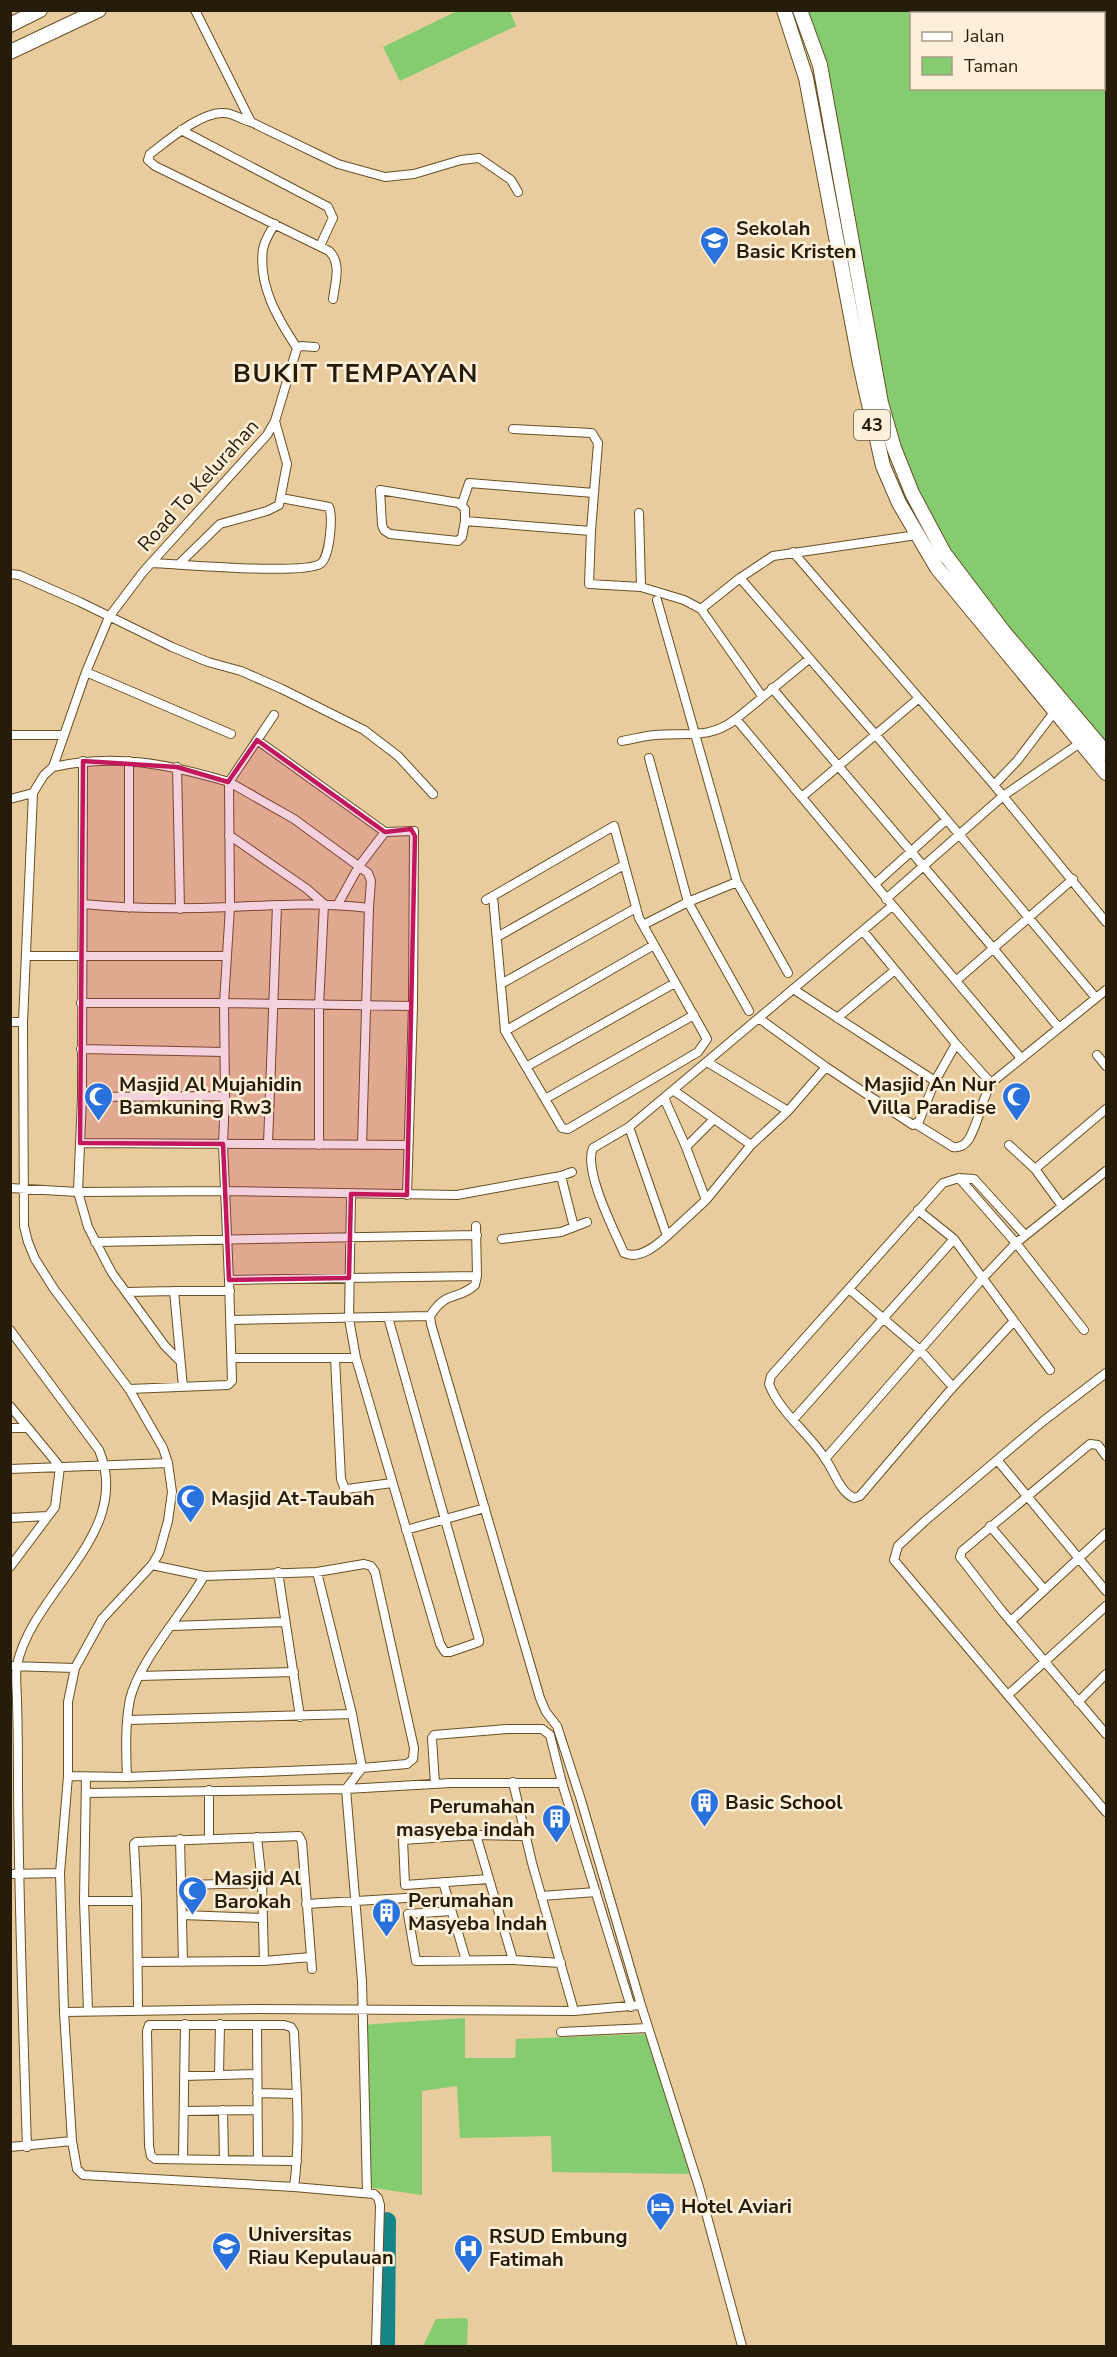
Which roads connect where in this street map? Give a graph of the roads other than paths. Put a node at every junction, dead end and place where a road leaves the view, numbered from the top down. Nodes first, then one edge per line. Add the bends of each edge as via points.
1 (40, 10) edge
2 (99, 10) edge
3 (195, 10) edge
4 (784, 10) edge
5 (800, 10) edge
6 (10, 25) edge
7 (10, 52) edge
8 (251, 122) junction
9 (181, 130) junction
10 (518, 192) dead end
11 (275, 224) junction
12 (320, 246) junction
13 (333, 299) dead end
14 (315, 346) dead end
15 (297, 348) junction
16 (275, 421) junction
17 (513, 429) dead end
18 (594, 493) junction
19 (281, 498) junction
20 (462, 504) junction
21 (639, 513) dead end
22 (465, 521) junction
23 (591, 531) junction
24 (917, 535) junction
25 (793, 552) junction
26 (151, 563) junction
27 (179, 564) junction
28 (10, 574) edge
29 (740, 578) junction
30 (641, 587) junction
31 (657, 600) dead end
32 (701, 609) junction
33 (109, 617) junction
34 (809, 659) junction
35 (86, 672) junction
36 (772, 688) junction
37 (762, 696) junction
38 (919, 698) junction
39 (1055, 711) junction
40 (274, 715) dead end
41 (736, 719) junction
42 (231, 734) dead end
43 (697, 734) junction
44 (875, 734) junction
45 (10, 735) edge
46 (63, 735) junction
47 (257, 740) junction
48 (622, 741) dead end
49 (1080, 743) junction
50 (1107, 753) edge
51 (649, 758) dead end
52 (83, 761) junction
53 (129, 761) junction
54 (53, 767) junction
55 (177, 767) junction
56 (839, 767) junction
57 (1107, 773) edge
58 (229, 782) junction
59 (994, 785) junction
60 (33, 793) junction
61 (433, 794) dead end
62 (802, 796) junction
63 (1003, 796) junction
64 (10, 799) edge
65 (946, 820) junction
66 (385, 832) junction
67 (958, 834) junction
68 (229, 835) junction
69 (911, 852) junction
70 (624, 865) junction
71 (359, 866) junction
72 (923, 866) junction
73 (1073, 879) junction
74 (737, 882) junction
75 (875, 884) junction
76 (688, 902) junction
77 (889, 902) junction
78 (83, 904) junction
79 (324, 904) junction
80 (338, 904) junction
81 (277, 905) junction
82 (230, 907) junction
83 (129, 908) junction
84 (369, 908) junction
85 (636, 908) junction
86 (180, 909) junction
87 (1028, 916) junction
88 (1107, 922) edge
89 (643, 925) junction
90 (862, 931) junction
91 (497, 937) junction
92 (654, 945) junction
93 (993, 948) junction
94 (27, 956) junction
95 (83, 956) junction
96 (225, 956) junction
97 (895, 970) junction
98 (788, 973) dead end
99 (957, 980) junction
100 (675, 983) junction
101 (501, 984) junction
102 (793, 989) junction
103 (1107, 990) edge
104 (1096, 998) junction
105 (81, 1003) junction
106 (224, 1003) junction
107 (273, 1004) junction
108 (365, 1005) junction
109 (319, 1006) junction
110 (413, 1006) junction
111 (749, 1011) dead end
112 (693, 1015) junction
113 (837, 1018) junction
114 (760, 1019) junction
115 (10, 1022) edge
116 (23, 1022) junction
117 (1059, 1028) junction
118 (505, 1031) junction
119 (956, 1044) junction
120 (81, 1049) junction
121 (224, 1052) junction
122 (1097, 1055) dead end
123 (1020, 1057) junction
124 (707, 1062) junction
125 (1107, 1066) edge
126 (526, 1067) junction
127 (826, 1067) junction
128 (935, 1081) junction
129 (991, 1083) junction
130 (673, 1090) junction
131 (225, 1096) junction
132 (82, 1097) junction
133 (664, 1098) junction
134 (545, 1099) junction
135 (1107, 1109) edge
136 (788, 1111) junction
137 (714, 1120) junction
138 (916, 1124) junction
139 (629, 1127) junction
140 (80, 1143) junction
141 (223, 1144) junction
142 (268, 1144) junction
143 (319, 1145) junction
144 (362, 1145) junction
145 (408, 1145) junction
146 (751, 1145) junction
147 (1010, 1145) dead end
148 (686, 1147) junction
149 (1035, 1169) junction
150 (1107, 1171) edge
151 (572, 1172) dead end
152 (561, 1176) junction
153 (958, 1178) junction
154 (10, 1188) edge
155 (23, 1188) junction
156 (226, 1191) junction
157 (78, 1192) junction
158 (351, 1194) junction
159 (407, 1195) junction
160 (706, 1200) junction
161 (1062, 1206) junction
162 (918, 1210) junction
163 (587, 1222) dead end
164 (574, 1227) junction
165 (1025, 1235) junction
166 (667, 1236) junction
167 (349, 1238) junction
168 (502, 1239) dead end
169 (954, 1239) junction
170 (226, 1241) junction
171 (95, 1242) junction
172 (1016, 1243) junction
173 (477, 1276) junction
174 (349, 1278) junction
175 (982, 1278) junction
176 (230, 1280) junction
177 (849, 1288) junction
178 (174, 1291) junction
179 (230, 1291) junction
180 (126, 1292) junction
181 (430, 1316) junction
182 (388, 1317) junction
183 (884, 1317) junction
184 (349, 1319) junction
185 (231, 1320) junction
186 (1014, 1321) junction
187 (10, 1330) edge
188 (1084, 1330) dead end
189 (920, 1350) junction
190 (232, 1358) junction
191 (335, 1358) junction
192 (356, 1358) junction
193 (179, 1360) junction
194 (1050, 1370) dead end
195 (1107, 1373) edge
196 (183, 1387) junction
197 (953, 1387) junction
198 (129, 1389) junction
199 (10, 1406) edge
200 (793, 1420) junction
201 (10, 1428) edge
202 (27, 1428) junction
203 (1107, 1456) edge
204 (825, 1459) junction
205 (998, 1461) junction
206 (168, 1463) junction
207 (105, 1465) junction
208 (60, 1467) junction
209 (10, 1469) edge
210 (392, 1483) junction
211 (1026, 1495) junction
212 (485, 1508) junction
213 (47, 1516) junction
214 (10, 1518) edge
215 (447, 1520) junction
216 (990, 1526) junction
217 (406, 1530) junction
218 (1107, 1533) edge
219 (1078, 1557) junction
220 (152, 1565) junction
221 (11, 1566) edge
222 (278, 1572) junction
223 (316, 1572) junction
224 (204, 1576) junction
225 (1044, 1589) junction
226 (1107, 1591) edge
227 (1107, 1606) edge
228 (1011, 1621) junction
229 (285, 1622) junction
230 (172, 1626) junction
231 (1045, 1662) junction
232 (14, 1666) edge
233 (75, 1668) junction
234 (294, 1672) junction
235 (1107, 1674) edge
236 (139, 1676) junction
237 (1009, 1694) junction
238 (1078, 1702) junction
239 (352, 1714) junction
240 (300, 1717) junction
241 (128, 1720) junction
242 (1106, 1733) edge
243 (362, 1768) junction
244 (68, 1776) junction
245 (86, 1777) junction
246 (128, 1777) junction
247 (513, 1782) junction
248 (562, 1782) junction
249 (435, 1784) junction
250 (346, 1789) junction
251 (209, 1790) junction
252 (87, 1793) junction
253 (1107, 1812) edge
254 (476, 1835) junction
255 (525, 1836) junction
256 (257, 1837) junction
257 (209, 1838) junction
258 (180, 1839) junction
259 (60, 1873) junction
260 (15, 1874) edge
261 (489, 1879) junction
262 (443, 1882) junction
263 (262, 1883) junction
264 (182, 1885) junction
265 (405, 1886) junction
266 (596, 1892) junction
267 (541, 1896) junction
268 (406, 1898) junction
269 (84, 1900) junction
270 (137, 1901) junction
271 (356, 1901) junction
272 (306, 1904) junction
273 (451, 1911) junction
274 (408, 1914) junction
275 (182, 1915) junction
276 (263, 1918) junction
277 (311, 1957) junction
278 (466, 1960) junction
279 (513, 1960) junction
280 (264, 1961) junction
281 (138, 1962) junction
282 (183, 1962) junction
283 (561, 1963) junction
284 (312, 1969) dead end
285 (641, 2005) junction
286 (631, 2007) junction
287 (88, 2010) junction
288 (138, 2010) junction
289 (362, 2011) junction
290 (64, 2012) junction
291 (574, 2012) junction
292 (185, 2024) junction
293 (220, 2024) junction
294 (257, 2025) junction
295 (648, 2028) junction
296 (561, 2032) dead end
297 (257, 2074) junction
298 (219, 2075) junction
299 (184, 2076) junction
300 (257, 2093) junction
301 (297, 2094) junction
302 (223, 2110) junction
303 (257, 2110) junction
304 (184, 2111) junction
305 (72, 2141) junction
306 (27, 2146) junction
307 (10, 2147) edge
308 (183, 2159) junction
309 (224, 2160) junction
310 (258, 2160) junction
311 (297, 2161) junction
312 (294, 2187) junction
313 (367, 2192) junction
314 (376, 2346) edge
315 (742, 2346) edge

1 - 6 highway
2 - 7 highway
3 - 8 street
4 - 24 highway, 43 via 806,78 883,466
5 - 50 highway, 43 via 820,65 881,403 905,475 945,552 1004,631
8 - 9 street via 221,112
8 - 10 street via 338,165 377,176 414,174 479,158 511,180
9 - 11 street via 150,154 148,160
9 - 12 street via 328,207 333,218
11 - 12 street
11 - 15 street via 263,248 267,290 276,315
12 - 13 street via 334,256 337,264
14 - 15 street
15 - 16 street, Road To Kelurahan
16 - 19 street via 287,464
16 - 26 street, Road To Kelurahan via 242,465
17 - 18 street via 596,436
18 - 20 street via 469,483
18 - 23 street
19 - 27 street via 274,508 220,524
19 - 27 street via 329,507 330,532 321,564 273,568
20 - 22 street
20 - 22 street via 380,490 382,525 390,534 458,541
21 - 30 street
22 - 23 street
23 - 30 street via 589,584
24 - 25 street
24 - 39 highway, 43 via 937,568
25 - 29 street via 773,556
25 - 38 street
26 - 27 street
26 - 33 street, Road To Kelurahan
28 - 33 street
29 - 32 street
29 - 34 street
30 - 32 street
31 - 43 street
32 - 37 street
33 - 35 street, Road To Kelurahan
33 - 61 street via 208,662 282,689 364,730 398,756
34 - 36 street
34 - 44 street
35 - 42 street
35 - 46 street, Road To Kelurahan
36 - 37 street
36 - 56 street
37 - 41 street
38 - 44 street
38 - 59 street
39 - 49 highway, 43
39 - 59 street
40 - 47 street
41 - 43 street via 723,729
41 - 62 street
43 - 48 street via 654,735
43 - 74 street
44 - 56 street
44 - 65 street
45 - 46 street
46 - 54 street, Road To Kelurahan
47 - 58 street
47 - 66 street
49 - 57 highway, 43
49 - 63 street
51 - 76 street
52 - 53 street
52 - 54 street
52 - 78 street
53 - 55 street
53 - 83 street
54 - 60 street
55 - 58 street
55 - 86 street
56 - 62 street
56 - 69 street
58 - 68 street
58 - 71 street via 294,819
59 - 63 street
60 - 64 street
60 - 94 street
62 - 75 street
63 - 67 street
63 - 73 street
65 - 67 street
65 - 69 street
66 - 71 street
66 - 110 street via 411,829 415,836
67 - 72 street
67 - 87 street
68 - 79 street
68 - 82 street
69 - 72 street
69 - 75 street
70 - 85 street
70 - 91 street
70 - 91 street via 614,826 489,898
71 - 80 street
71 - 84 street via 371,877
72 - 77 street
72 - 93 street
73 - 87 street
73 - 88 street
74 - 76 street
74 - 98 street
75 - 77 street
76 - 89 street
76 - 111 street
77 - 90 street
77 - 99 street
78 - 83 street
78 - 95 street
79 - 80 street
79 - 81 street
79 - 109 street
80 - 84 street
81 - 82 street
81 - 107 street
82 - 86 street
82 - 96 street
83 - 86 street
84 - 108 street
85 - 89 street
85 - 101 street
87 - 93 street
87 - 104 street
89 - 92 street
90 - 97 street
90 - 102 street
91 - 101 street
92 - 100 street
92 - 118 street
93 - 99 street
93 - 117 street
94 - 95 street
94 - 116 street
95 - 96 street
95 - 105 street
96 - 106 street
97 - 113 street
97 - 119 street
99 - 123 street
100 - 112 street
100 - 126 street
101 - 118 street
102 - 113 street
102 - 114 street
103 - 104 street
104 - 117 street
105 - 106 street
105 - 120 street
106 - 107 street
106 - 121 street
107 - 109 street
107 - 142 street
108 - 109 street
108 - 110 street
108 - 144 street
109 - 143 street
110 - 145 street
112 - 134 street
112 - 134 street via 707,1039 698,1052 568,1129 562,1128
113 - 128 street
114 - 124 street
114 - 127 street
115 - 116 street
116 - 155 street
117 - 123 street
118 - 126 street
119 - 128 street
119 - 129 street
120 - 121 street
120 - 132 street
121 - 131 street
122 - 125 street
123 - 129 street
124 - 130 street
124 - 136 street
126 - 134 street
127 - 136 street
127 - 138 street
128 - 138 street
129 - 138 street via 964,1145 953,1147
130 - 133 street
130 - 137 street
131 - 132 street
131 - 141 street
132 - 140 street
133 - 139 street
133 - 148 street
135 - 149 street
136 - 146 street
137 - 146 street
137 - 148 street
139 - 166 street
139 - 166 street via 593,1148 592,1174 624,1253 633,1256 644,1252
140 - 141 street
140 - 157 street
141 - 142 street
141 - 156 street
142 - 143 street
143 - 144 street
144 - 145 street
145 - 159 street
146 - 160 street
147 - 149 street
148 - 160 street
149 - 161 street
150 - 161 street
151 - 152 street
152 - 159 street via 457,1195
152 - 164 street
153 - 162 street via 943,1183
153 - 165 street via 974,1179
153 - 172 street
154 - 155 street
155 - 157 street
155 - 198 street via 24,1226 35,1259
156 - 157 street
156 - 158 street
156 - 170 street
157 - 171 street
158 - 159 street
158 - 167 street
160 - 166 street
161 - 165 street
162 - 169 street
162 - 177 street
163 - 164 street
164 - 168 street
165 - 172 street
167 - 170 street
167 - 173 street via 477,1230
167 - 174 street
169 - 175 street
169 - 183 street
170 - 171 street
170 - 176 street
171 - 180 street
172 - 175 street
172 - 188 street
173 - 174 street
173 - 181 street via 474,1287 448,1297
174 - 176 street
174 - 184 street
175 - 186 street
175 - 189 street
176 - 179 street
177 - 183 street
177 - 200 street via 769,1379
178 - 179 street
178 - 180 street
178 - 193 street
179 - 185 street
180 - 193 street
181 - 182 street
181 - 212 street
182 - 184 street
182 - 215 street
183 - 189 street
183 - 200 street
184 - 185 street
184 - 192 street
185 - 190 street
186 - 194 street
186 - 197 street
187 - 207 street via 79,1420
189 - 197 street
189 - 204 street
190 - 191 street
190 - 196 street via 230,1384
191 - 192 street
191 - 210 street via 344,1487
192 - 210 street
193 - 196 street
195 - 205 street via 1041,1422
196 - 198 street
197 - 204 street via 860,1496 847,1495
198 - 206 street
199 - 202 street
200 - 204 street
201 - 202 street
202 - 208 street
203 - 211 street via 1098,1445 1090,1444
205 - 211 street
205 - 237 street via 898,1546 894,1560
206 - 207 street
206 - 220 street via 172,1492 168,1521
207 - 208 street
207 - 232 street via 104,1509 95,1529 33,1626
208 - 209 street
208 - 213 street via 56,1507
210 - 217 street
211 - 216 street
211 - 219 street
212 - 215 street
212 - 285 street via 540,1698 557,1726 582,1800
213 - 214 street
213 - 221 street
215 - 217 street
215 - 217 street via 479,1640 450,1652 445,1652 441,1644
216 - 225 street
216 - 228 street via 960,1557
218 - 219 street
219 - 225 street
219 - 226 street
220 - 224 street
220 - 233 street via 102,1619
222 - 223 street
222 - 224 street
222 - 229 street
223 - 239 street
223 - 243 street via 364,1564 375,1572 414,1755 407,1764
224 - 230 street
225 - 228 street
227 - 231 street
228 - 231 street
229 - 230 street
229 - 234 street
230 - 236 street
231 - 237 street
231 - 238 street
232 - 233 street
232 - 260 street
233 - 244 street via 68,1702
234 - 236 street
234 - 240 street
235 - 238 street
236 - 241 street via 130,1699
237 - 253 street
238 - 242 street
239 - 240 street
239 - 243 street
240 - 241 street
241 - 246 street
243 - 246 street
243 - 250 street
244 - 245 street
244 - 259 street
245 - 246 street
245 - 252 street
247 - 248 street
247 - 249 street
247 - 255 street
248 - 249 street via 550,1735 542,1729 507,1729 433,1736
248 - 266 street
249 - 250 street
250 - 251 street
250 - 271 street
251 - 252 street
251 - 257 street
252 - 269 street
254 - 255 street
254 - 261 street
254 - 265 street via 403,1840
255 - 267 street
256 - 257 street
256 - 263 street
256 - 272 street via 299,1836
257 - 258 street
258 - 264 street
258 - 270 street via 134,1844
259 - 260 street
259 - 290 street
260 - 306 street
261 - 262 street
261 - 279 street
262 - 265 street
262 - 273 street
263 - 264 street
263 - 276 street
264 - 275 street
265 - 268 street
266 - 267 street
266 - 286 street
267 - 283 street
268 - 271 street
268 - 274 street
269 - 270 street
269 - 287 street
270 - 281 street
271 - 272 street
271 - 289 street
272 - 277 street
273 - 274 street
273 - 278 street
274 - 278 street via 416,1961
275 - 276 street
275 - 282 street
276 - 280 street
277 - 280 street
277 - 284 street
278 - 279 street
279 - 283 street
280 - 282 street
281 - 282 street
281 - 288 street
283 - 291 street
285 - 286 street
285 - 295 street
286 - 291 street
287 - 288 street
287 - 290 street
288 - 289 street
289 - 291 street
289 - 313 street
290 - 305 street
292 - 293 street
292 - 299 street
292 - 308 street via 152,2024 147,2031 150,2153 155,2159
293 - 294 street
293 - 298 street
294 - 297 street
294 - 301 street via 293,2029
295 - 296 street
295 - 315 street via 699,2187
297 - 298 street
297 - 300 street
298 - 299 street
299 - 304 street
300 - 301 street
300 - 303 street
301 - 311 street
302 - 303 street
302 - 304 street
302 - 309 street
303 - 310 street
304 - 308 street
305 - 306 street
305 - 312 street via 77,2169 82,2175
306 - 307 street
308 - 309 street
309 - 310 street
310 - 311 street
311 - 312 street
312 - 313 street
313 - 314 street via 377,2196 380,2205

